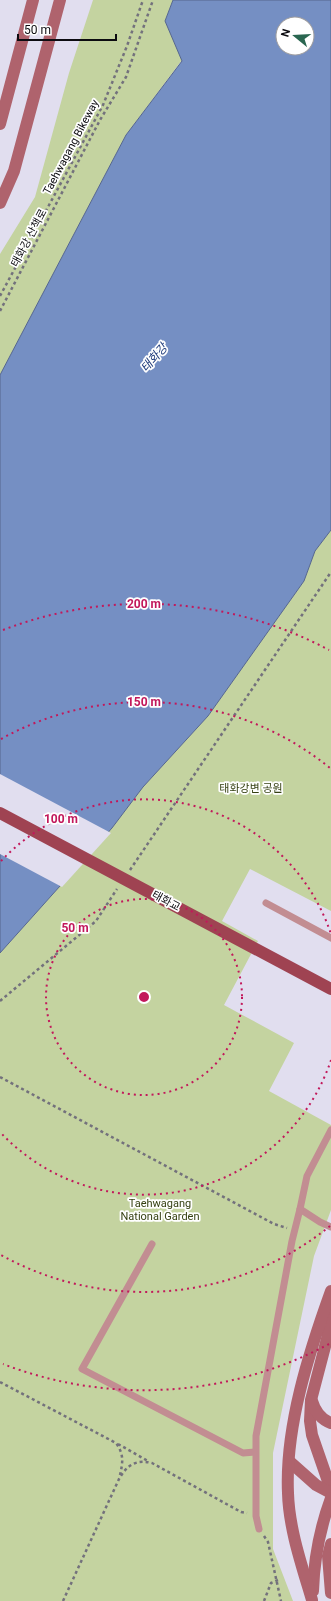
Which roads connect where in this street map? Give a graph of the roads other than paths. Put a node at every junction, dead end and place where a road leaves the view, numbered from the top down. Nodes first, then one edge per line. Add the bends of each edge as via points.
1 (33, 0) edge
2 (60, 0) edge
3 (0, 124) edge
4 (0, 203) edge
5 (0, 813) edge
6 (266, 903) dead end
7 (331, 938) edge
8 (331, 989) edge
9 (331, 1130) edge
10 (300, 1209) junction
11 (331, 1227) edge
12 (152, 1244) dead end
13 (329, 1296) edge
14 (311, 1400) junction
15 (331, 1423) edge
16 (256, 1452) junction
17 (289, 1461) junction
18 (331, 1490) edge
19 (331, 1494) edge
20 (331, 1498) edge
21 (259, 1529) road end
22 (331, 1544) edge
23 (331, 1593) edge
24 (312, 1600) edge

1 - 3 main road
2 - 4 main road via 14,171
5 - 8 main road, 태화교
6 - 7 lane
9 - 10 lane via 307,1176
10 - 11 lane
10 - 16 lane via 256,1436
12 - 16 lane via 82,1369 243,1453
13 - 14 main road via 328,1335
13 - 17 main road via 298,1396
14 - 15 main road via 321,1418
14 - 18 main road via 312,1435
16 - 21 lane via 256,1516
17 - 19 main road via 316,1485
17 - 24 main road via 288,1494 296,1545
20 - 24 main road via 314,1559
22 - 23 main road via 328,1556

